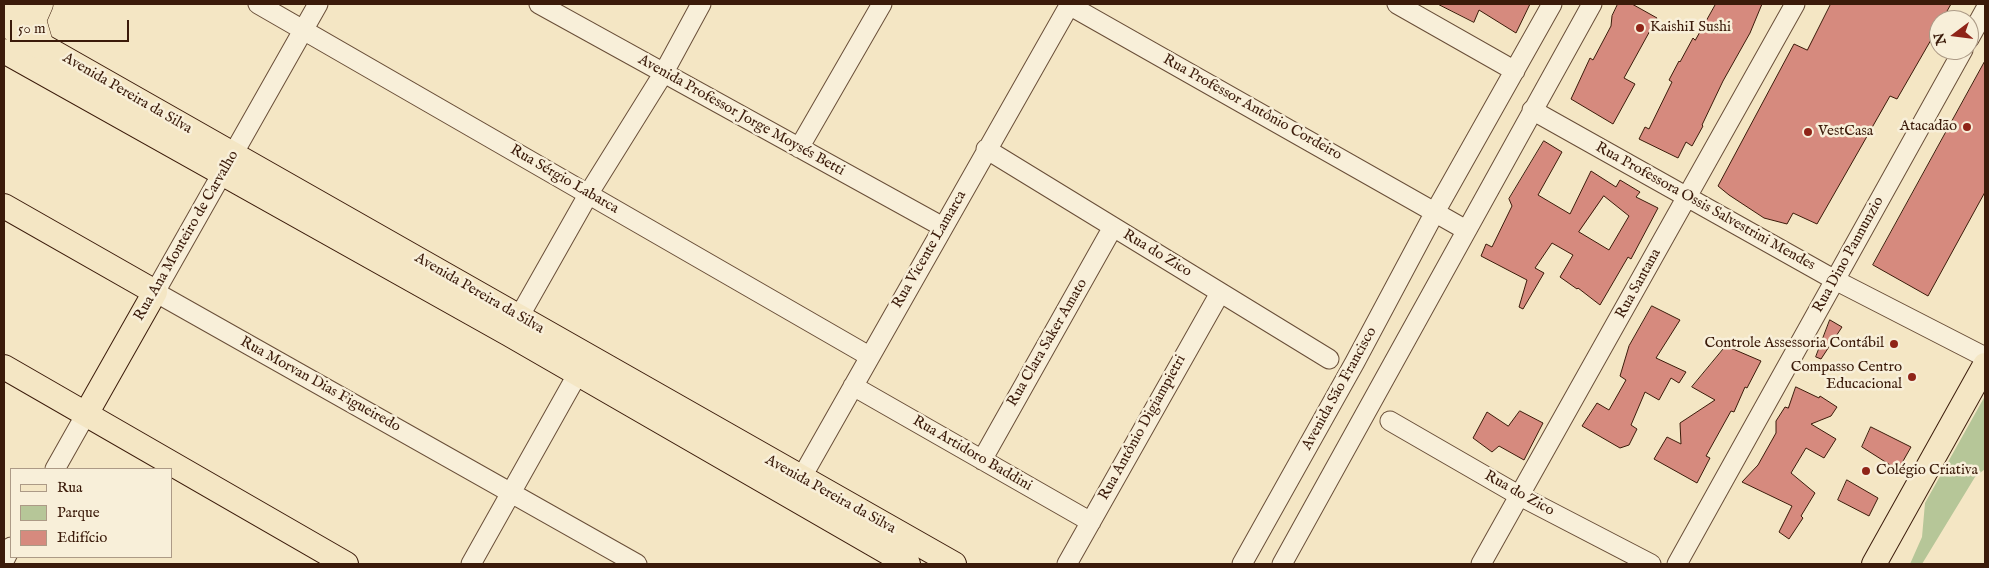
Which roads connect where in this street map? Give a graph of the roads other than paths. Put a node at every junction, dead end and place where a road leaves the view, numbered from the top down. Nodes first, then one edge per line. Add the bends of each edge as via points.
1 (23, 4) edge
2 (39, 4) edge
3 (258, 4) edge
4 (318, 4) edge
5 (539, 4) edge
6 (702, 4) edge
7 (882, 4) edge
8 (1069, 4) edge
9 (1397, 4) edge
10 (1552, 4) edge
11 (1592, 4) edge
12 (1795, 4) edge
13 (4, 14) edge
14 (4, 24) edge
15 (304, 29) junction
16 (39, 44) junction
17 (4, 51) edge
18 (1957, 60) edge
19 (1515, 71) junction
20 (663, 74) junction
21 (1532, 110) junction
22 (799, 148) junction
23 (986, 149) junction
24 (228, 164) junction
25 (588, 194) junction
26 (1687, 198) junction
27 (4, 206) edge
28 (1435, 212) junction
29 (943, 227) junction
30 (1113, 227) junction
31 (1466, 230) junction
32 (1835, 280) junction
33 (155, 292) junction
34 (1220, 292) junction
35 (519, 317) junction
36 (869, 356) junction
37 (1985, 357) edge
38 (1329, 359) junction
39 (1355, 362) junction
40 (580, 365) junction
41 (1985, 366) edge
42 (4, 367) edge
43 (1343, 384) junction
44 (853, 386) junction
45 (1373, 399) junction
46 (86, 414) junction
47 (1361, 420) junction
48 (1390, 421) junction
49 (982, 460) junction
50 (56, 468) edge
51 (796, 487) junction
52 (512, 492) junction
53 (1520, 496) junction
54 (1090, 522) junction
55 (10, 549) edge
56 (4, 561) edge
57 (346, 564) edge
58 (471, 564) edge
59 (636, 564) edge
60 (908, 564) edge
61 (954, 564) edge
62 (1067, 564) edge
63 (1242, 564) edge
64 (1282, 564) edge
65 (1481, 564) edge
66 (1651, 564) edge
67 (1678, 564) edge
68 (1874, 564) edge

1 - 13 highway
2 - 16 highway via 32,20
3 - 15 street, Rua Sérgio Labarca
4 - 15 street, Rua Ana Monteiro de Carvalho
5 - 20 street, Avenida Professor Jorge Moysés Betti
6 - 20 street
7 - 22 street
8 - 23 street, Rua Vicente Lamarca
8 - 28 street, Rua Professor Antônio Cordeiro
9 - 19 street
10 - 19 street, Avenida São Francisco
11 - 21 street
12 - 26 street, Rua Santana
14 - 16 main road, Avenida Pereira da Silva
15 - 24 street, Rua Ana Monteiro de Carvalho
15 - 25 street, Rua Sérgio Labarca
16 - 24 main road, Avenida Pereira da Silva
17 - 24 main road, Avenida Pereira da Silva
18 - 32 street, Rua Dino Pannunzio
19 - 28 street, Avenida São Francisco
20 - 22 street, Avenida Professor Jorge Moysés Betti
20 - 25 street
21 - 26 street, Rua Professora Ossis Salvestrini Mendes
21 - 31 street
22 - 29 street, Avenida Professor Jorge Moysés Betti
23 - 29 street, Rua Vicente Lamarca
23 - 30 street, Rua do Zico
24 - 33 street, Rua Ana Monteiro de Carvalho
24 - 35 main road, Avenida Pereira da Silva
24 - 40 main road, Avenida Pereira da Silva
25 - 35 street
25 - 36 street, Rua Sérgio Labarca
26 - 32 street, Rua Professora Ossis Salvestrini Mendes
26 - 53 street, Rua Santana
27 - 33 main road, Rua Morvan Dias Figueiredo
28 - 31 street
28 - 39 street, Avenida São Francisco
29 - 36 street, Rua Vicente Lamarca
30 - 34 street, Rua do Zico
30 - 49 street, Rua Clara Saker Amato
31 - 45 street
32 - 37 street, Rua Professora Ossis Salvestrini Mendes
32 - 67 street, Rua Dino Pannunzio
33 - 46 main road, Rua Ana Monteiro de Carvalho
33 - 52 street, Rua Morvan Dias Figueiredo
34 - 38 street, Rua do Zico
34 - 54 street, Rua Antônio Digiampietri
35 - 40 main road, Avenida Pereira da Silva
36 - 44 street, Rua Vicente Lamarca
38 - 39 street, Rua do Zico
38 - 43 street, Rua do Zico
39 - 43 street, Avenida São Francisco
40 - 51 main road, Avenida Pereira da Silva
40 - 52 street
41 - 68 main road
42 - 46 main road
43 - 63 street, Avenida São Francisco
44 - 49 street, Rua Artidoro Baddini
44 - 51 street, Rua Vicente Lamarca
45 - 47 street
45 - 48 street, Rua do Zico
46 - 50 street, Rua Ana Monteiro de Carvalho
46 - 57 main road
47 - 48 street, Rua do Zico
47 - 64 street
48 - 53 street, Rua do Zico
49 - 54 street, Rua Artidoro Baddini
51 - 60 main road, Avenida Pereira da Silva
51 - 61 main road, Avenida Pereira da Silva
52 - 58 street
52 - 59 street, Rua Morvan Dias Figueiredo
53 - 65 street, Rua Santana
53 - 66 street, Rua do Zico
54 - 62 street, Rua Antônio Digiampietri
55 - 56 street

